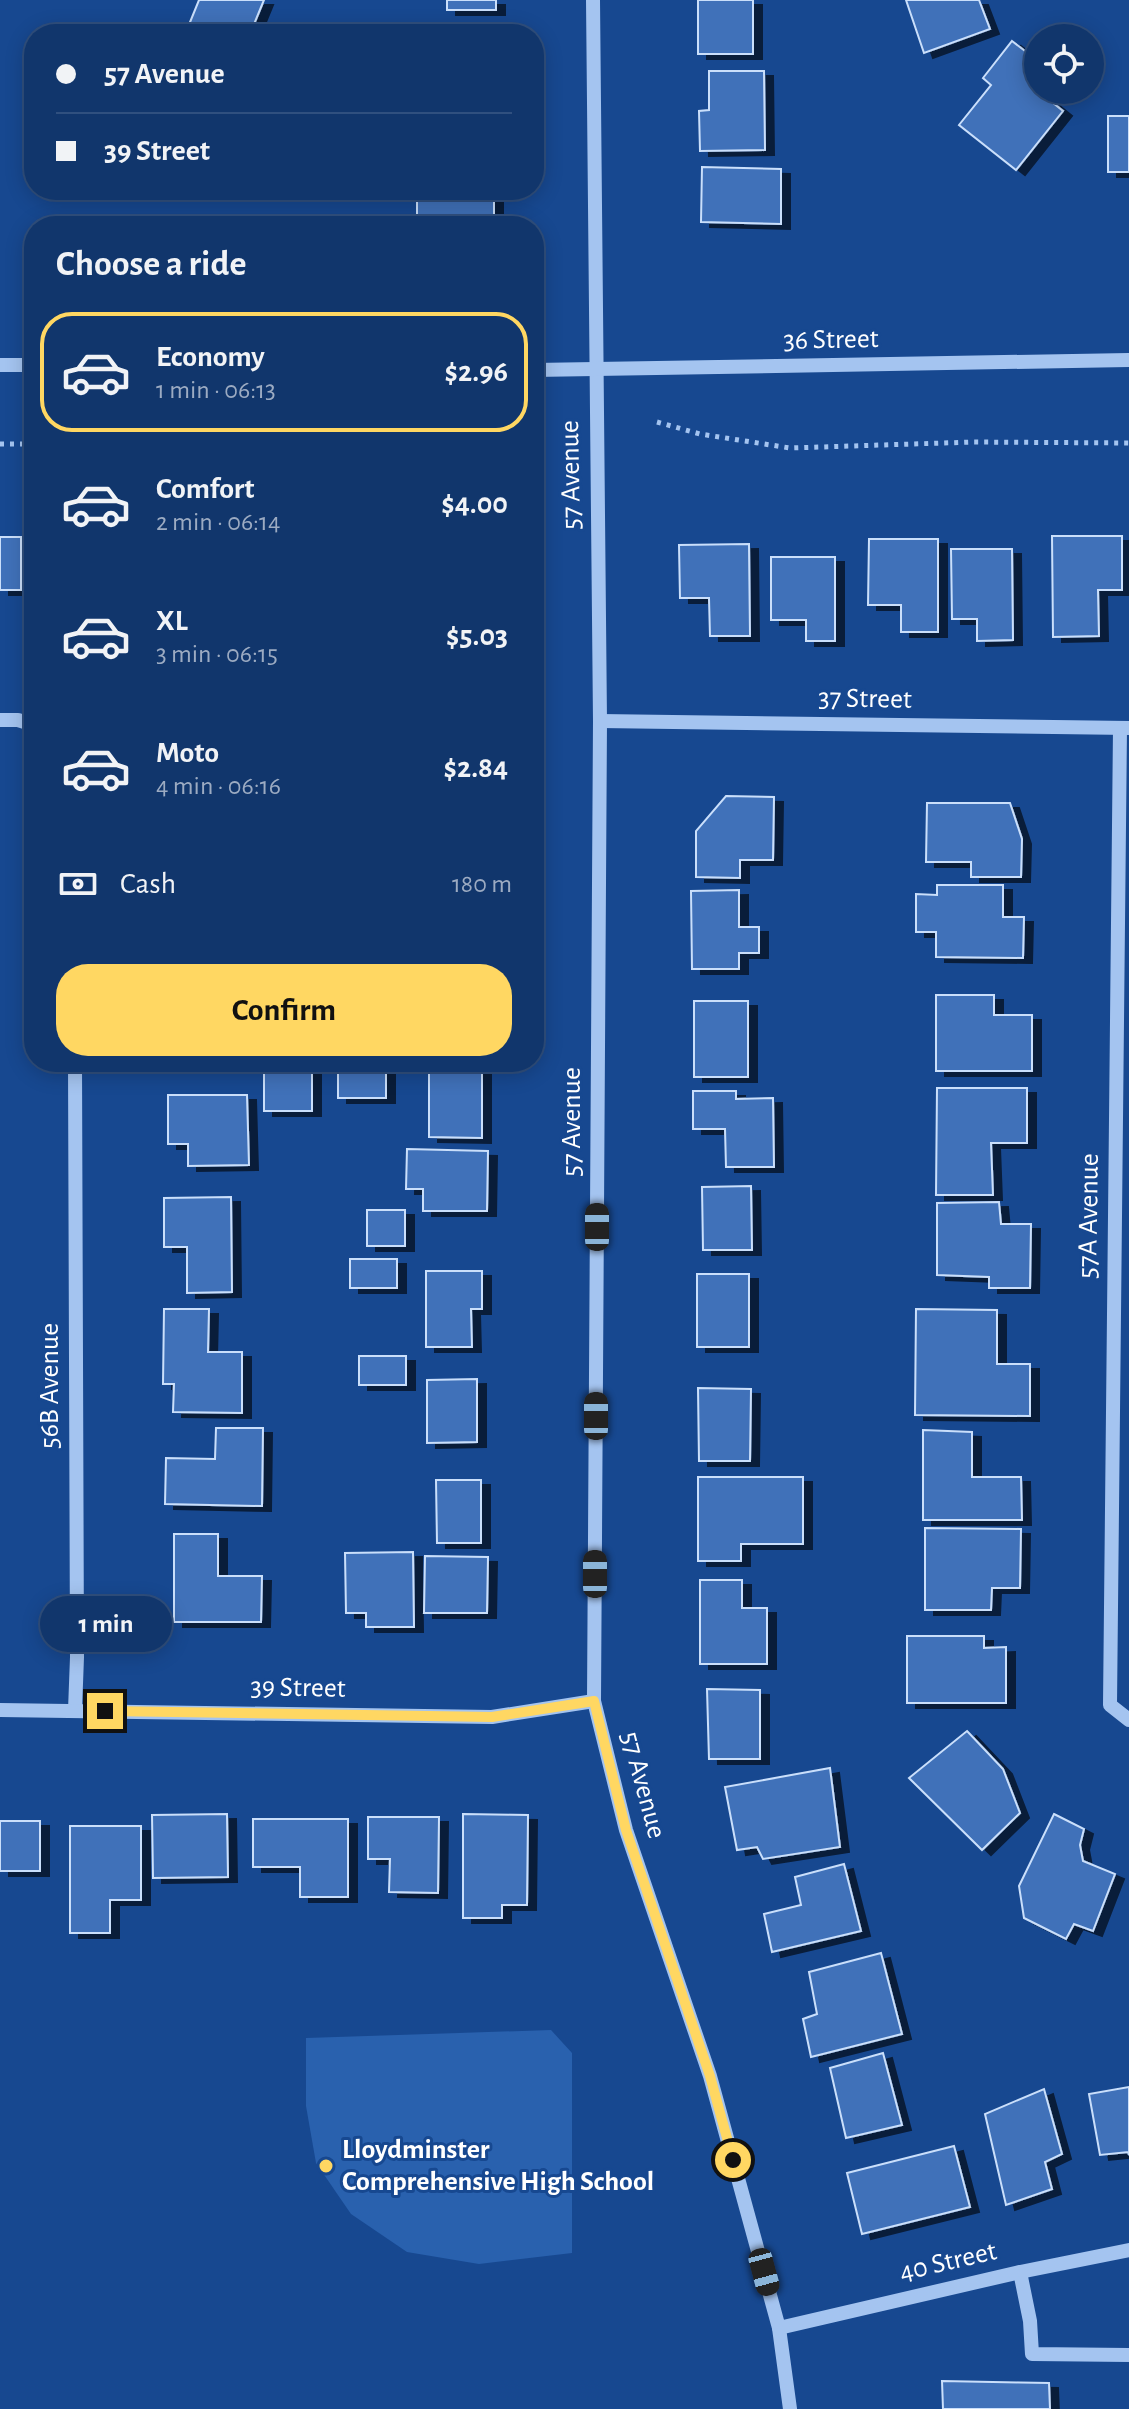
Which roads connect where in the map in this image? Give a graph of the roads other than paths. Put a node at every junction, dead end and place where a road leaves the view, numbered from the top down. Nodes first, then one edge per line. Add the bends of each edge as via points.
1 (593, 0) edge
2 (1129, 360) edge
3 (0, 365) edge
4 (24, 365) edge
5 (544, 370) edge
6 (596, 370) junction
7 (0, 720) edge
8 (600, 721) junction
9 (24, 722) edge
10 (1124, 728) edge
11 (75, 1072) edge
12 (594, 1701) junction
13 (0, 1710) edge
14 (75, 1710) junction
15 (1129, 1720) edge
16 (1129, 2250) edge
17 (1020, 2272) junction
18 (779, 2328) junction
19 (1129, 2355) edge
20 (790, 2409) edge

1 - 6 street, 57 Avenue
2 - 6 street, 36 Street
3 - 4 street
5 - 6 street, 36 Street
6 - 8 street, 57 Avenue
7 - 9 street
8 - 10 street, 37 Street
8 - 12 street, 57 Avenue
10 - 15 street, 57A Avenue via 1110,1705
11 - 14 street, 56B Avenue
12 - 14 street, 39 Street via 492,1717
12 - 18 street, 57 Avenue via 626,1830 710,2076
13 - 14 street, 39 Street
16 - 17 street, 40 Street
17 - 18 street, 40 Street
17 - 19 street via 1032,2354
18 - 20 street, 57 Avenue

